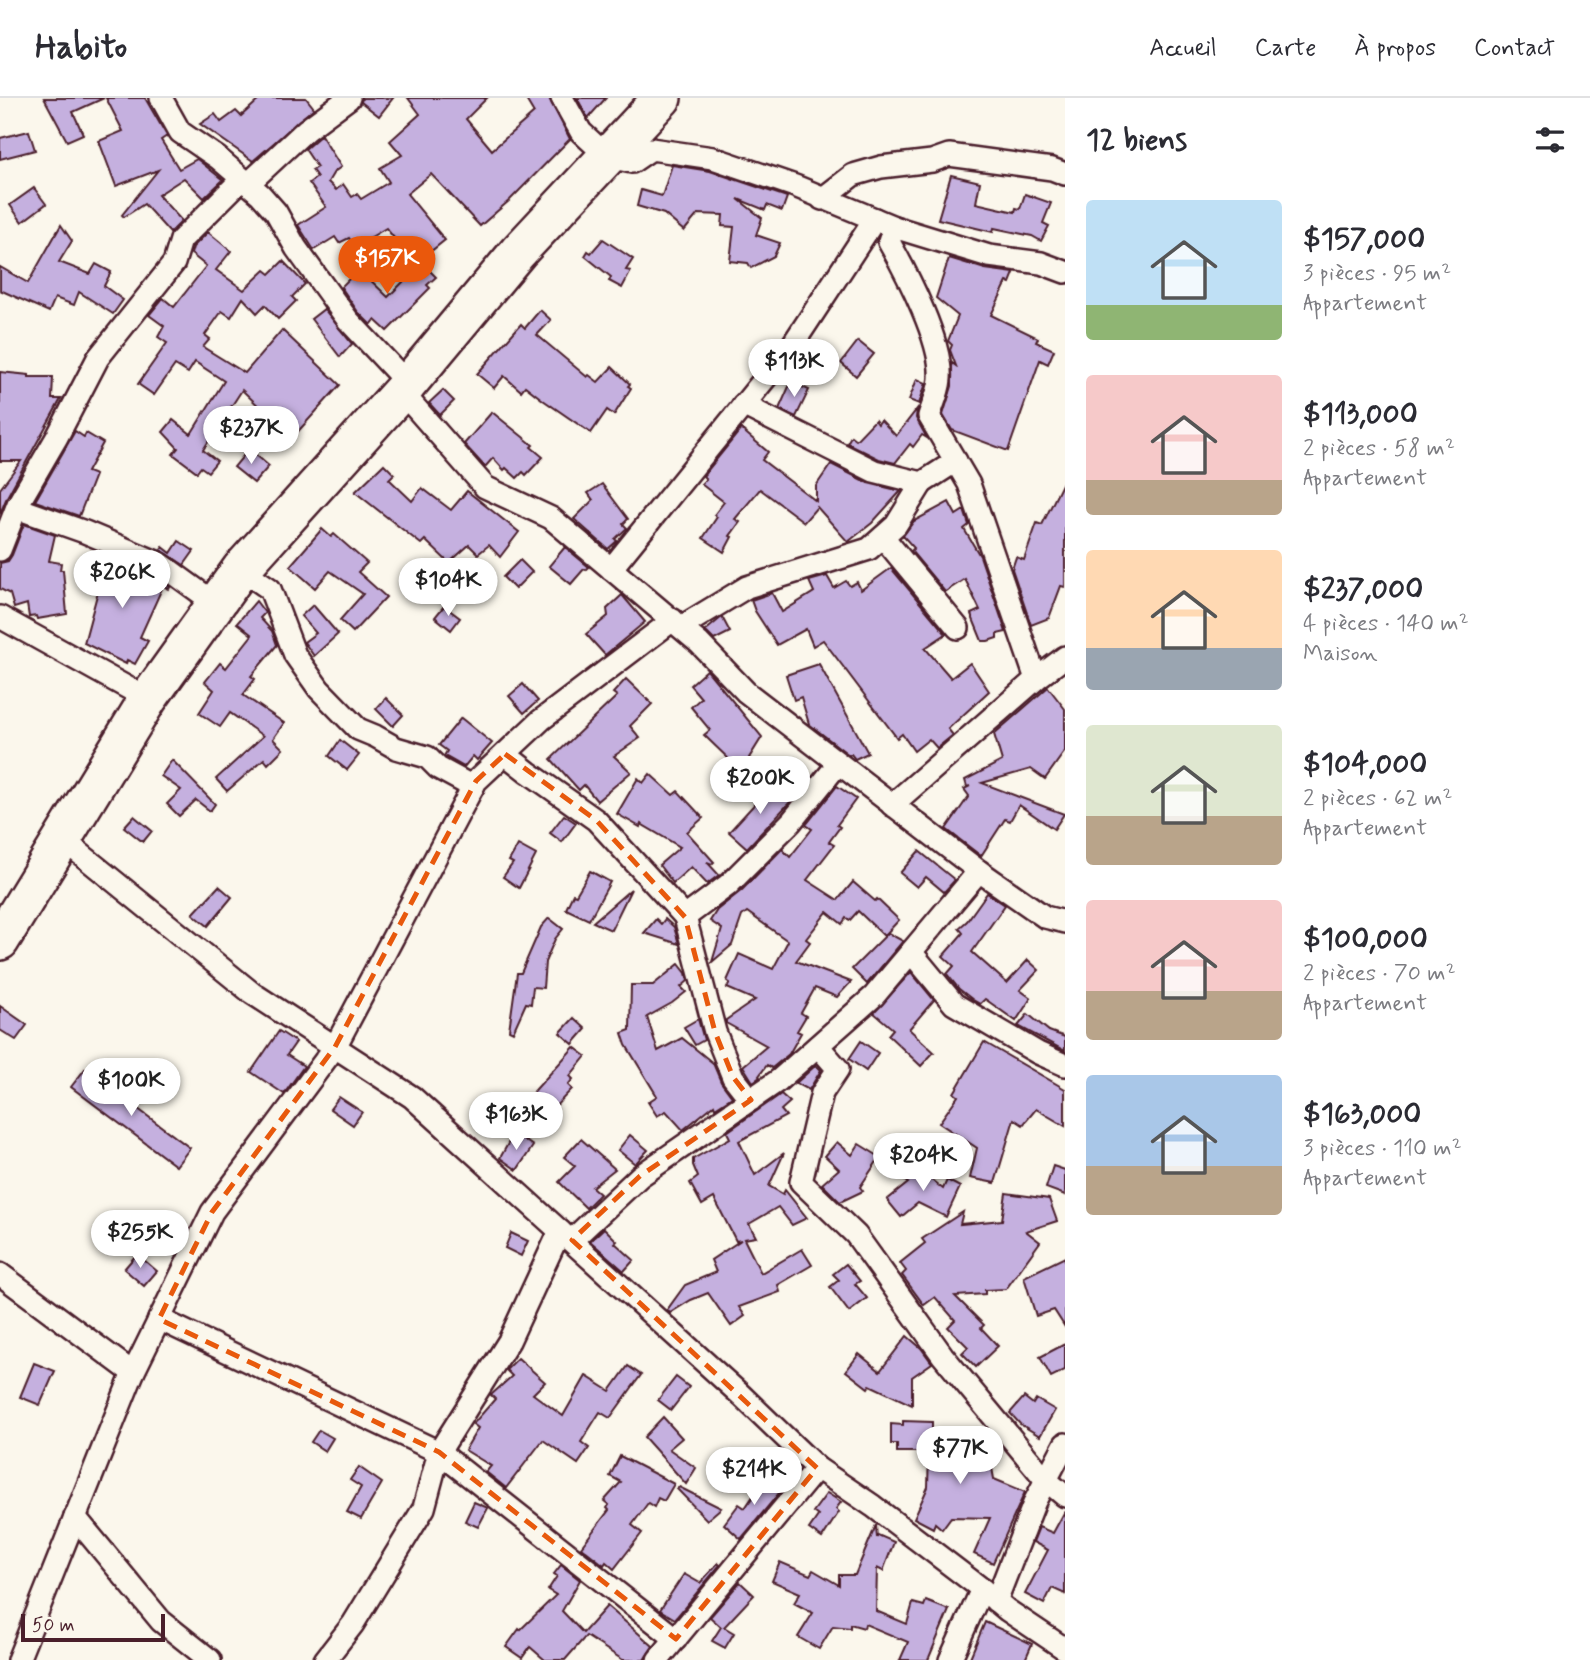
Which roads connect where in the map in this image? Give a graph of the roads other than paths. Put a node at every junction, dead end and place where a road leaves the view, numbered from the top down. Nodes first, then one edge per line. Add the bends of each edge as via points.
1 (161, 98) edge
2 (349, 98) edge
3 (562, 98) edge
4 (662, 98) edge
5 (608, 157) junction
6 (1065, 174) edge
7 (245, 181) junction
8 (822, 199) junction
9 (884, 223) junction
10 (1065, 272) edge
11 (404, 387) junction
12 (743, 405) junction
13 (956, 461) junction
14 (922, 484) junction
15 (17, 508) junction
16 (883, 537) junction
17 (0, 550) edge
18 (240, 569) junction
19 (611, 569) junction
20 (216, 604) junction
21 (0, 617) edge
22 (677, 624) junction
23 (958, 628) dead end
24 (1065, 657) edge
25 (1036, 679) junction
26 (148, 699) junction
27 (505, 754) junction
28 (838, 764) junction
29 (473, 787) junction
30 (892, 805) junction
31 (61, 838) junction
32 (979, 871) junction
33 (685, 917) junction
34 (1065, 922) edge
35 (0, 941) edge
36 (911, 952) junction
37 (818, 1046) junction
38 (335, 1047) junction
39 (1065, 1065) edge
40 (751, 1100) junction
41 (566, 1236) junction
42 (0, 1273) edge
43 (159, 1320) junction
44 (133, 1373) junction
45 (1065, 1444) edge
46 (439, 1452) junction
47 (817, 1468) junction
48 (1046, 1480) junction
49 (1065, 1496) edge
50 (75, 1517) junction
51 (989, 1595) junction
52 (676, 1639) junction
53 (1065, 1649) edge
54 (18, 1660) edge
55 (210, 1660) edge
56 (326, 1660) edge
57 (659, 1660) edge
58 (950, 1660) edge

1 - 7 street via 180,132
2 - 7 street
3 - 5 street via 581,132
4 - 5 highway
5 - 8 street via 632,162 651,149 713,158
5 - 11 highway via 518,252
6 - 8 street via 949,155 853,175
7 - 11 street via 276,212 348,320
7 - 15 street via 181,240 174,263 98,358
8 - 9 street
9 - 10 street via 989,256 1041,263
9 - 12 street
9 - 13 street via 938,353 940,379 929,416
11 - 18 highway
11 - 19 street via 485,487 551,518
12 - 14 street via 874,471
12 - 19 street
13 - 14 street
13 - 25 street via 969,484
14 - 16 street
15 - 17 street
15 - 20 street via 161,564
16 - 22 street via 869,549 747,587
16 - 23 street
18 - 20 highway
18 - 29 street via 270,589 295,655 319,689 358,729 427,757
19 - 22 street
20 - 26 highway
21 - 26 street
22 - 27 street via 541,720
22 - 28 street via 746,692
24 - 25 street
25 - 30 street
26 - 31 highway
27 - 29 street
27 - 33 street via 596,820
28 - 30 street
28 - 33 street via 782,831 728,885
29 - 38 street
30 - 32 street
31 - 35 highway
31 - 38 street via 252,993
32 - 34 street via 1045,917
32 - 36 street
33 - 40 street via 715,1032 733,1077
36 - 37 street via 874,996
36 - 39 street via 954,1004
37 - 40 street
37 - 48 street via 838,1069 822,1093 801,1182 856,1235 943,1356
38 - 41 street via 412,1097
38 - 43 street via 212,1212
40 - 41 street via 640,1176
41 - 46 street via 509,1341
41 - 47 street
42 - 44 street
43 - 44 street
43 - 46 street
44 - 50 street
45 - 48 street
46 - 52 street
46 - 56 street via 424,1508
47 - 51 street
47 - 52 street
48 - 49 street
48 - 51 street
50 - 54 street
50 - 55 street via 161,1621
51 - 53 street
51 - 58 street
52 - 57 street

